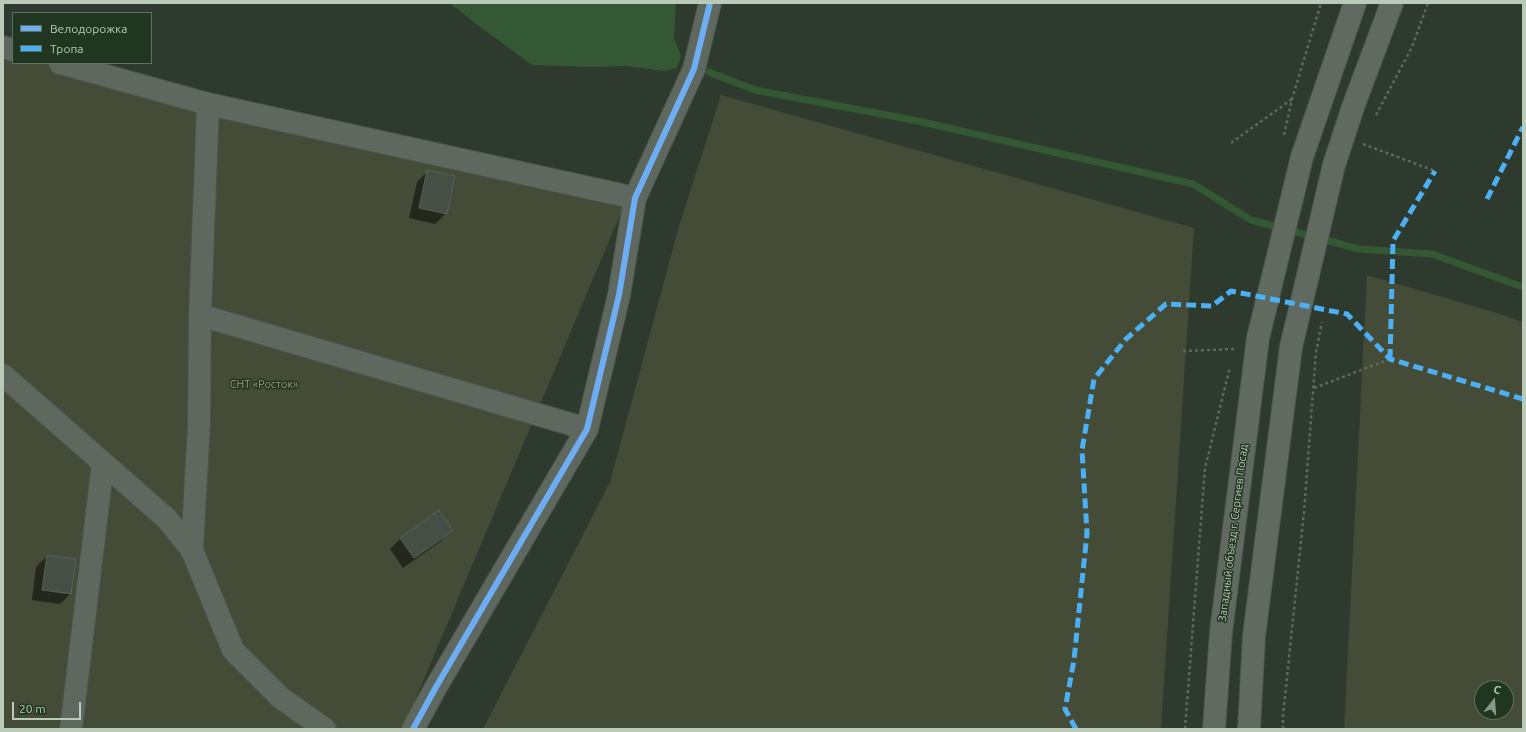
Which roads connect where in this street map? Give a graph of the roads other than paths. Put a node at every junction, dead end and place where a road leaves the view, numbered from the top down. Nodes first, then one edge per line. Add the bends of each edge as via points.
1 (710, 3) edge
2 (1355, 3) edge
3 (1392, 3) edge
4 (64, 64) edge
5 (208, 104) junction
6 (635, 198) junction
7 (200, 315) junction
8 (3, 375) edge
9 (587, 429) junction
10 (103, 463) junction
11 (192, 550) junction
12 (71, 729) edge
13 (325, 729) edge
14 (413, 729) edge
15 (1214, 729) edge
16 (1249, 729) edge

1 - 6 street via 694,69
2 - 15 main road, Западный объезд г. Сергиев Посад via 1302,156 1258,338 1221,632
3 - 16 main road via 1334,165 1291,347 1254,636
4 - 5 street
5 - 6 street
5 - 7 street
6 - 9 street via 619,295
7 - 9 street
7 - 11 street via 199,424
8 - 10 street
9 - 14 street
10 - 11 street via 167,519
10 - 12 street
11 - 13 street via 232,650 281,698

